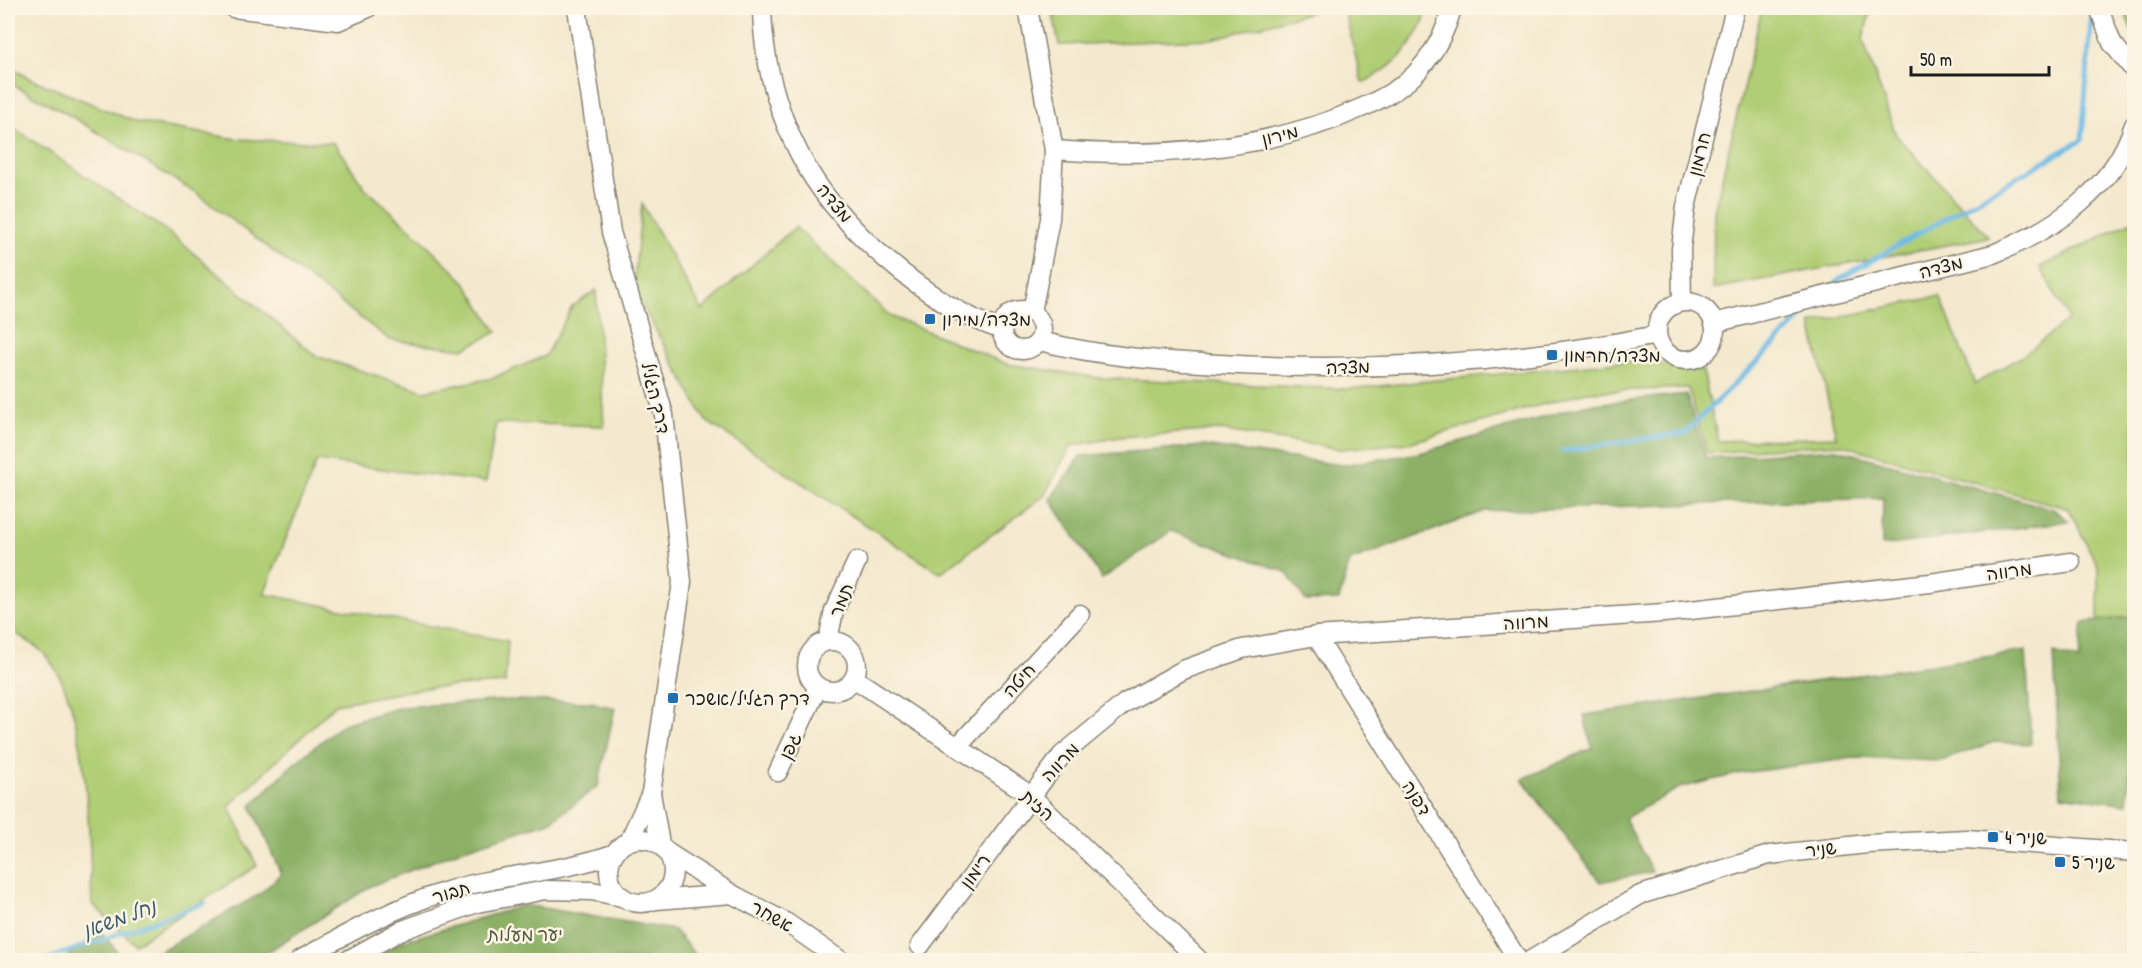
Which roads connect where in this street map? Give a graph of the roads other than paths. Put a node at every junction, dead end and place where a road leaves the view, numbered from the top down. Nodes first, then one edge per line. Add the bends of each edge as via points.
1 (233, 8) edge
2 (368, 8) edge
3 (578, 8) edge
4 (762, 8) edge
5 (1028, 8) edge
6 (1452, 8) edge
7 (1735, 8) edge
8 (2100, 8) edge
9 (2134, 70) edge
10 (2133, 134) edge
11 (1054, 150) junction
12 (1682, 302) junction
13 (1032, 312) junction
14 (1714, 323) junction
15 (1002, 330) junction
16 (1657, 335) junction
17 (1040, 341) junction
18 (857, 561) dead end
19 (2071, 562) dead end
20 (1080, 614) dead end
21 (1316, 636) junction
22 (828, 640) junction
23 (855, 679) junction
24 (818, 687) junction
25 (958, 746) junction
26 (778, 772) dead end
27 (651, 793) junction
28 (1030, 795) junction
29 (629, 841) junction
30 (664, 848) junction
31 (2134, 852) edge
32 (613, 854) junction
33 (732, 894) junction
34 (622, 897) junction
35 (656, 900) junction
36 (920, 946) dead end
37 (300, 960) edge
38 (348, 960) edge
39 (840, 960) edge
40 (1199, 960) edge
41 (1518, 960) edge
42 (1531, 960) edge

1 - 2 street via 338,21
3 - 27 street, דרך הגליל via 611,231 664,415 682,582
4 - 15 street, מצדה via 768,66 780,111 799,154 826,196 912,281 963,315
5 - 11 street
6 - 11 street, מירון via 1436,48 1417,73 1393,92 1321,124 1262,140 1190,150 1103,154
7 - 12 street, חרמון via 1686,207 1681,249
8 - 9 street via 2112,43
10 - 14 street, מצדה via 2114,166 2082,200 2056,222 2016,245 1994,254
11 - 13 street via 1050,219
12 - 14 street via 1702,307
12 - 16 street via 1662,314
13 - 15 street via 1020,310 1009,314
13 - 17 street via 1042,328
14 - 16 street via 1710,348 1688,361 1671,357
15 - 17 street via 1005,341 1014,349 1025,351
16 - 17 street, מצדה via 1529,356 1360,367 1174,361
18 - 22 street, תמר via 834,611
19 - 21 street, מרווה via 1930,583 1664,613
20 - 25 street, חיטה
21 - 28 street, מרווה via 1242,650 1183,670 1125,703 1062,755
21 - 41 street, דפנה
22 - 23 street via 847,644 854,651 858,669
22 - 24 street via 816,646 808,657 809,677
23 - 24 street via 838,691
23 - 25 street, הזית
24 - 26 street, גפן
25 - 28 street, הזית
27 - 29 street, דרך הגליל
27 - 30 street, דרך הגליל
28 - 36 street, רימון
28 - 40 street, הזית
29 - 30 street via 650,839
29 - 32 street
30 - 33 street, אשחר
30 - 35 street via 672,862 672,880
31 - 42 street, שניר via 1967,839 1867,844 1769,855 1640,896
32 - 34 street via 608,873
32 - 37 street, תבור via 444,892 354,929
33 - 35 street, אשחר
33 - 39 street, אשחר via 787,923
34 - 35 street via 638,903
34 - 38 street, תבור via 592,891 546,890 477,903 400,931

